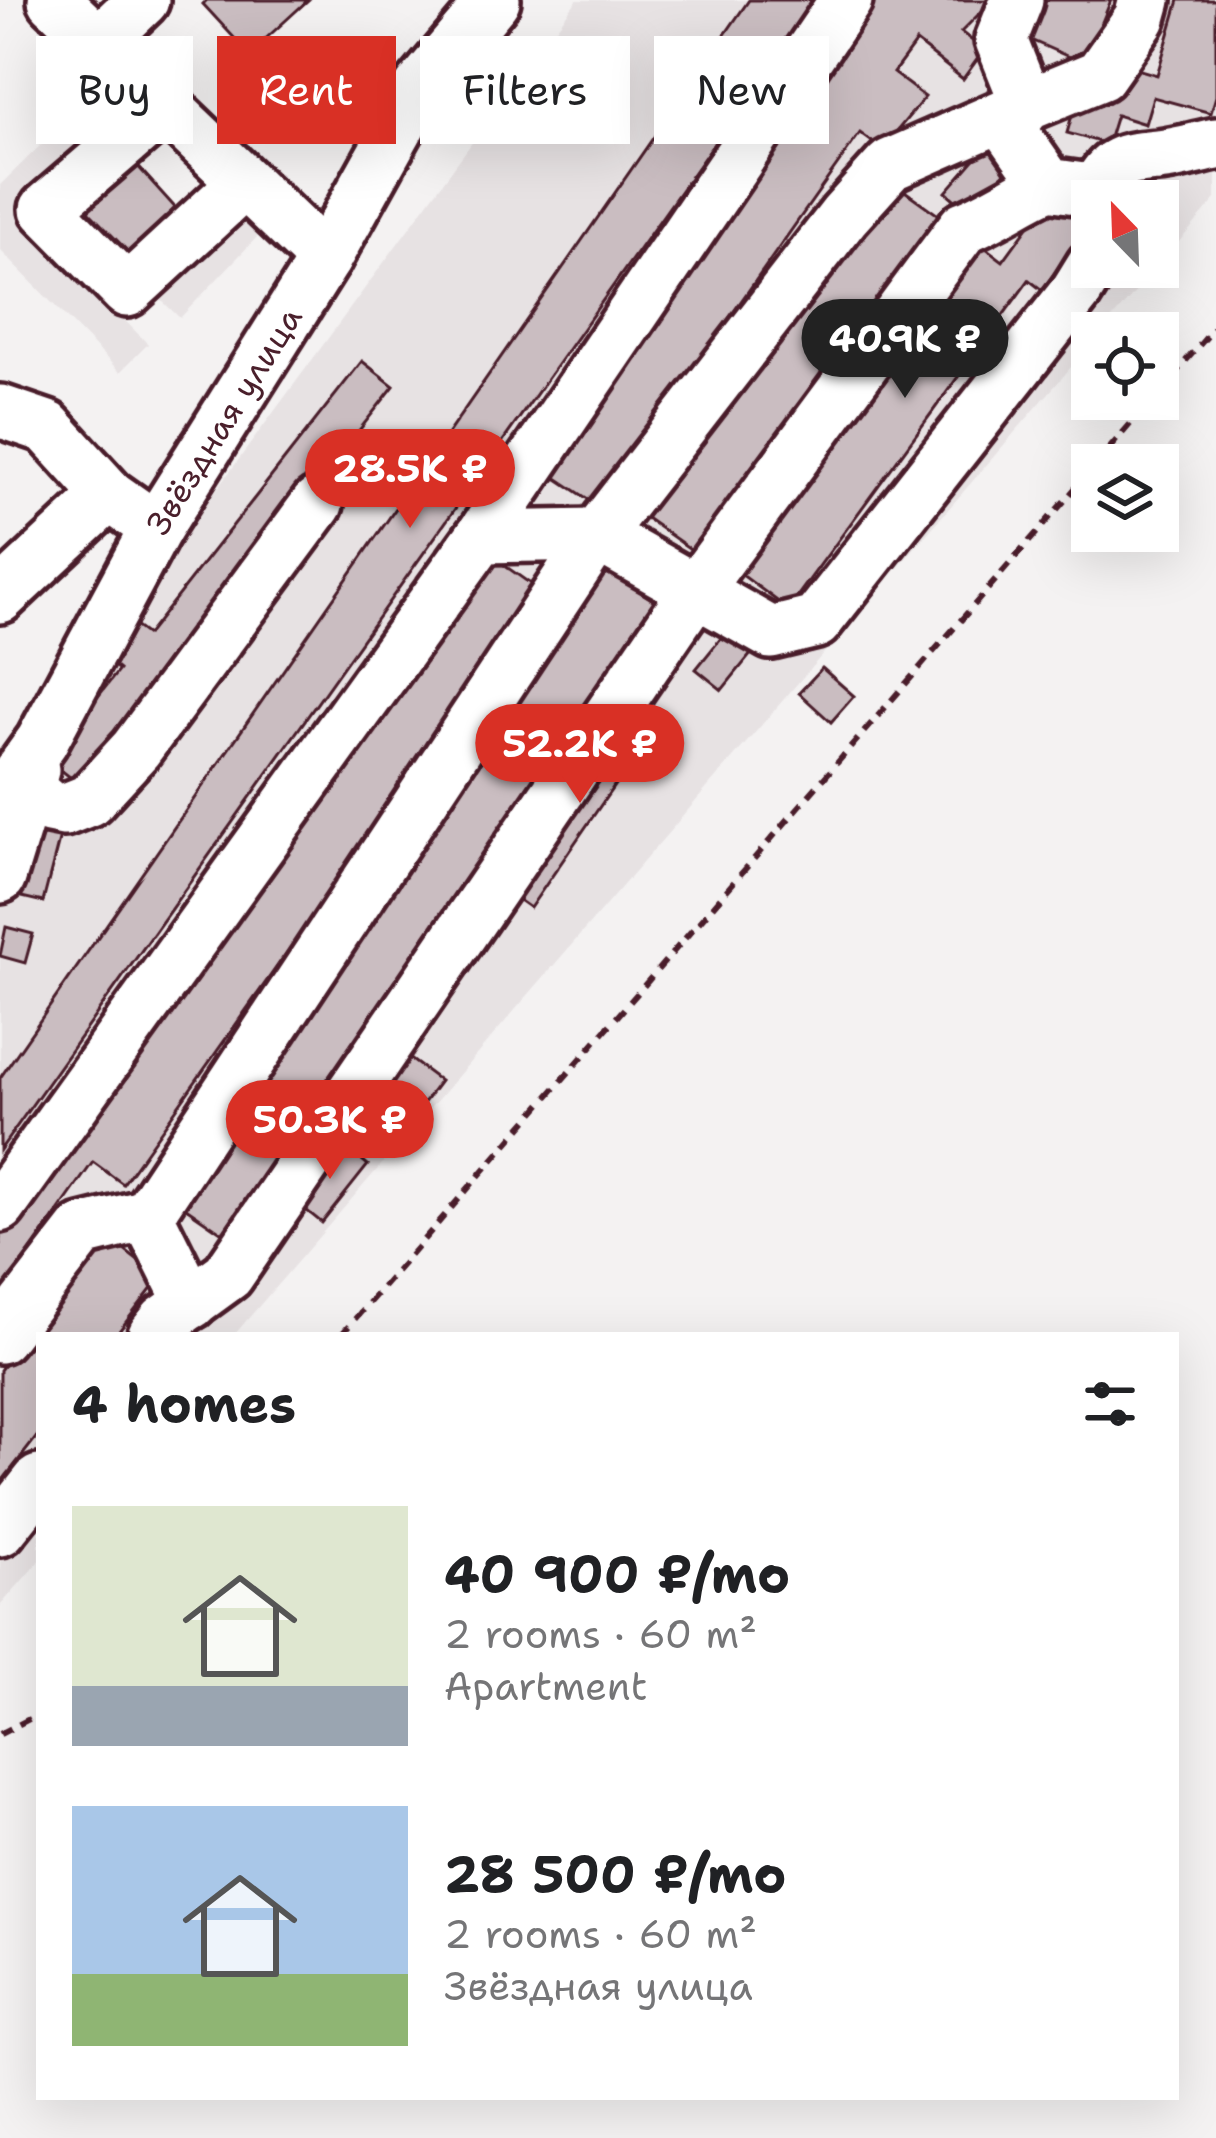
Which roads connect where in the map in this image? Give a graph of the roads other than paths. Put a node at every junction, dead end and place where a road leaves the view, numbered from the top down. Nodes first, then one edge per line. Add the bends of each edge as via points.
1 (54, 0) edge
2 (143, 0) edge
3 (494, 0) edge
4 (846, 0) edge
5 (1017, 0) edge
6 (1145, 0) edge
7 (93, 36) edge
8 (105, 36) edge
9 (1028, 105) junction
10 (193, 133) edge
11 (122, 144) edge
12 (1216, 144) edge
13 (1096, 180) edge
14 (1071, 182) edge
15 (244, 183) junction
16 (1071, 193) edge
17 (325, 260) junction
18 (1078, 288) edge
19 (0, 411) edge
20 (109, 495) junction
21 (317, 504) dead end
22 (156, 528) junction
23 (597, 535) junction
24 (481, 537) junction
25 (694, 591) junction
26 (0, 597) edge
27 (23, 777) edge
28 (0, 878) edge
29 (0, 1205) edge
30 (147, 1216) junction
31 (172, 1319) edge
32 (0, 1337) edge
33 (36, 1484) edge
34 (0, 1530) edge

1 - 7 street, Звёздная улица
2 - 8 street
3 - 17 street, Звёздная улица via 420,88
4 - 24 street
5 - 9 street via 1001,40
6 - 9 street via 1100,75
9 - 14 street via 1009,128
9 - 23 street via 890,166
10 - 15 street, Звёздная улица
11 - 15 street via 46,209 127,291
12 - 13 street via 1135,155
15 - 17 street, Звёздная улица
16 - 25 street via 1018,197 964,227
17 - 22 street, Звёздная улица
18 - 25 street via 816,622 771,633
19 - 20 street via 47,427
20 - 22 street, Звёздная улица
20 - 26 street, Звёздная улица
21 - 27 street via 136,749 89,800 49,807
22 - 27 street
23 - 24 street
23 - 25 street
23 - 30 street
24 - 29 street
25 - 31 street via 228,1275
27 - 28 street
30 - 31 street
30 - 32 street via 82,1231
33 - 34 street

